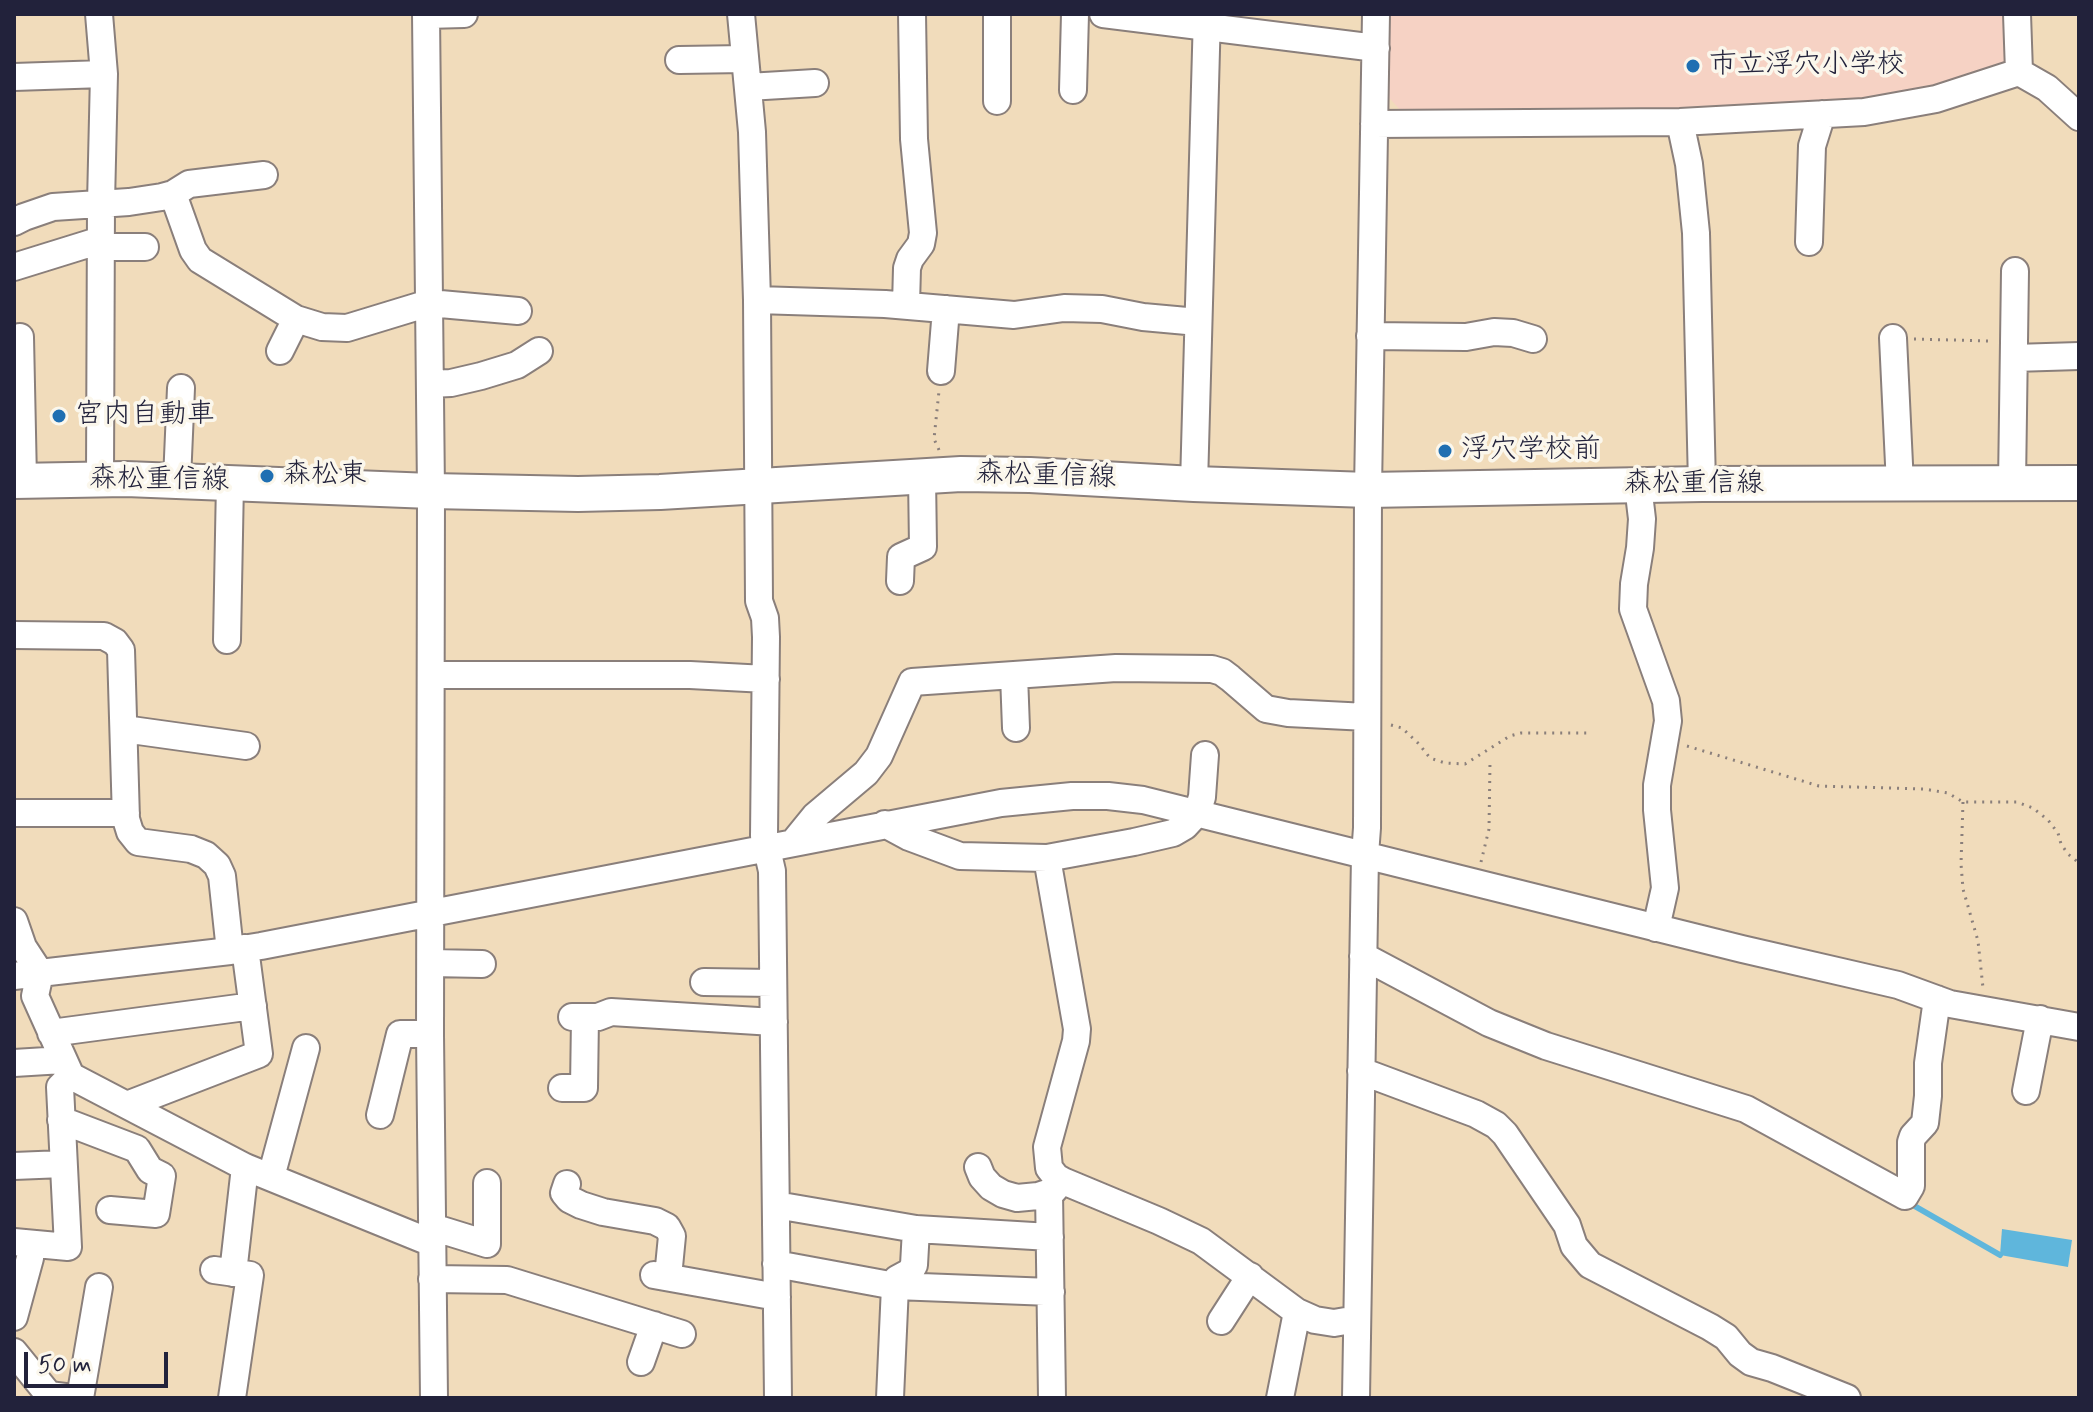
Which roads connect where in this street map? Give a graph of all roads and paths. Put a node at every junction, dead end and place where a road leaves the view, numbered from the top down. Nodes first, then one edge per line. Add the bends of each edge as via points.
1 (99, 14) edge
2 (426, 14) edge
3 (464, 14) edge
4 (741, 14) edge
5 (912, 14) edge
6 (997, 14) edge
7 (1075, 14) edge
8 (1103, 14) edge
9 (1376, 14) edge
10 (2017, 14) edge
11 (1148, 17) edge
12 (1207, 21) edge
13 (1376, 48) junction
14 (745, 59) junction
15 (679, 60) dead end
16 (2019, 72) junction
17 (104, 74) junction
18 (14, 77) edge
19 (815, 83) dead end
20 (748, 87) junction
21 (1073, 90) dead end
22 (997, 101) dead end
23 (1822, 114) junction
24 (2079, 117) edge
25 (1680, 122) junction
26 (1374, 124) junction
27 (264, 175) dead end
28 (173, 194) junction
29 (101, 203) junction
30 (14, 222) edge
31 (1809, 242) dead end
32 (101, 243) junction
33 (145, 247) dead end
34 (14, 267) edge
35 (2015, 271) dead end
36 (757, 300) junction
37 (429, 303) junction
38 (906, 305) junction
39 (946, 309) junction
40 (518, 311) dead end
41 (296, 319) junction
42 (1198, 322) junction
43 (1370, 336) junction
44 (20, 337) dead end
45 (1893, 338) joint
46 (1533, 339) dead end
47 (2014, 350) junction
48 (280, 351) dead end
49 (539, 351) dead end
50 (2079, 356) edge
51 (941, 371) joint
52 (430, 384) junction
53 (181, 388) dead end
54 (935, 475) junction
55 (100, 479) junction
56 (18, 480) edge
57 (177, 480) junction
58 (230, 482) junction
59 (2079, 483) edge
60 (1194, 484) junction
61 (1702, 484) junction
62 (2012, 484) junction
63 (757, 485) junction
64 (1638, 485) junction
65 (1900, 485) junction
66 (1368, 490) junction
67 (431, 491) junction
68 (900, 581) dead end
69 (14, 635) edge
70 (227, 640) dead end
71 (431, 675) junction
72 (1014, 675) junction
73 (766, 679) junction
74 (1367, 720) junction
75 (1016, 728) dead end
76 (124, 729) junction
77 (1590, 733) dead end
78 (1665, 739) junction
79 (246, 746) dead end
80 (1205, 755) dead end
81 (1490, 762) dead end
82 (1963, 802) junction
83 (14, 813) edge
84 (126, 813) junction
85 (1197, 813) junction
86 (885, 824) junction
87 (793, 843) junction
88 (767, 848) junction
89 (1365, 855) junction
90 (1047, 858) junction
91 (2079, 863) edge
92 (1479, 883) junction
93 (431, 912) junction
94 (22, 918) edge
95 (1656, 928) junction
96 (237, 950) junction
97 (1363, 956) junction
98 (431, 963) junction
99 (482, 964) dead end
100 (27, 975) edge
101 (704, 982) dead end
102 (773, 983) junction
103 (1937, 999) junction
104 (253, 1006) junction
105 (1985, 1009) junction
106 (2040, 1019) junction
107 (774, 1022) junction
108 (2079, 1027) edge
109 (51, 1033) junction
110 (430, 1034) junction
111 (259, 1054) junction
112 (14, 1063) edge
113 (67, 1068) junction
114 (1361, 1071) junction
115 (562, 1088) dead end
116 (2026, 1091) dead end
117 (127, 1105) junction
118 (380, 1115) dead end
119 (61, 1120) junction
120 (63, 1164) junction
121 (14, 1166) edge
122 (245, 1167) junction
123 (978, 1167) dead end
124 (271, 1177) junction
125 (487, 1183) dead end
126 (567, 1184) dead end
127 (1056, 1186) junction
128 (776, 1205) junction
129 (110, 1210) dead end
130 (916, 1229) junction
131 (432, 1235) junction
132 (1050, 1237) junction
133 (22, 1250) edge
134 (776, 1264) junction
135 (1250, 1276) junction
136 (432, 1279) junction
137 (895, 1286) junction
138 (99, 1287) dead end
139 (1051, 1292) junction
140 (777, 1297) junction
141 (1297, 1312) junction
142 (14, 1317) edge
143 (1357, 1319) junction
144 (1221, 1321) dead end
145 (654, 1325) junction
146 (682, 1334) dead end
147 (14, 1352) edge
148 (641, 1362) dead end
149 (14, 1389) edge
150 (61, 1396) edge
151 (80, 1398) edge
152 (232, 1398) edge
153 (434, 1398) edge
154 (778, 1398) edge
155 (890, 1398) edge
156 (1052, 1398) edge
157 (1280, 1398) edge
158 (1356, 1398) edge
159 (1847, 1398) edge

1 - 17 street
2 - 3 street
2 - 37 street
4 - 14 street
5 - 38 street via 914,139 923,233 907,268
6 - 22 street
7 - 21 street
8 - 11 street
9 - 13 street
10 - 16 street
11 - 12 street
12 - 13 street
12 - 42 street
13 - 26 street
14 - 15 street
14 - 20 street
16 - 23 street via 1922,102
16 - 24 street
17 - 18 street
17 - 29 street
19 - 20 street
20 - 36 street
23 - 25 street
23 - 31 street via 1812,146
25 - 26 street
25 - 61 street via 1696,233
26 - 43 street
27 - 28 street via 189,184
28 - 29 street
28 - 41 street via 200,260
29 - 30 street via 53,207
29 - 32 street
32 - 33 street
32 - 34 street
32 - 55 street
35 - 47 street
36 - 38 street
36 - 63 street
37 - 40 street
37 - 41 street via 347,328
37 - 52 street
38 - 39 street
39 - 42 street via 1014,315 1102,309
39 - 51 street
41 - 48 street
42 - 60 street
43 - 46 street via 1466,337 1494,332
43 - 66 street
44 - 56 street
45 - 47 path
45 - 65 street
47 - 50 street
47 - 62 street
49 - 52 street via 517,365 481,376
51 - 54 path
52 - 67 street
53 - 57 street
54 - 60 main road, 森松重信線
54 - 63 main road, 森松重信線
54 - 68 street via 923,547 901,557
55 - 56 main road, 森松重信線
55 - 57 main road, 森松重信線
57 - 58 main road, 森松重信線
58 - 67 main road, 森松重信線
58 - 70 street
59 - 62 main road, 森松重信線
60 - 66 main road, 森松重信線
61 - 64 main road, 森松重信線
61 - 65 main road, 森松重信線
62 - 65 main road, 森松重信線
63 - 67 main road, 森松重信線 via 578,494
63 - 73 street
64 - 66 main road, 森松重信線
64 - 78 street via 1642,519 1633,609 1666,701
66 - 74 street
67 - 71 street
69 - 76 street via 96,635 115,642 121,650
71 - 73 street
71 - 93 street
72 - 74 street via 1212,669 1266,709
72 - 75 street
72 - 87 street via 912,682 879,756
73 - 88 street
74 - 77 path via 1402,728 1430,758 1445,763 1465,764 1521,733
74 - 89 street
76 - 79 street
76 - 84 street
78 - 82 path via 1819,786 1924,789
78 - 95 street via 1657,785 1665,888
80 - 85 street
81 - 92 path via 1489,829
82 - 91 path via 2017,802 2033,808
82 - 105 path via 1963,889 1978,941
83 - 84 street
84 - 96 street via 138,842 191,849 217,865
85 - 86 street via 1143,800 1072,796
85 - 89 street
85 - 90 street via 1173,833
86 - 87 street
86 - 90 street via 960,856
87 - 88 street
88 - 93 street
88 - 102 street
89 - 92 street
89 - 97 street
90 - 127 street via 1077,1029 1047,1147
92 - 95 street
93 - 96 street
93 - 98 street
94 - 100 street
95 - 103 street via 1898,985
96 - 100 street
96 - 104 street
97 - 103 street via 1503,1029 1746,1109 1905,1196 1911,1186 1911,1142 1925,1123
97 - 114 street
98 - 99 street
98 - 110 street
100 - 109 street
101 - 102 street
102 - 107 street
103 - 105 street
104 - 109 street
104 - 111 street
105 - 106 street
106 - 108 street
106 - 116 street
107 - 115 street via 656,1007 578,1017 584,1088
107 - 128 street
109 - 113 street
110 - 118 street via 400,1034
110 - 131 street
111 - 117 street
111 - 124 street via 268,1059 303,1058
112 - 113 street
113 - 117 street
113 - 119 street via 60,1087
114 - 143 street
114 - 159 street via 1496,1125 1590,1265 1718,1332 1751,1362
117 - 122 street
119 - 120 street
119 - 129 street via 140,1143 150,1170 162,1176 156,1214
120 - 121 street
120 - 133 street via 68,1247
122 - 124 street
122 - 152 street via 223,1272 250,1275 255,1313
123 - 127 street via 1003,1194 1017,1198 1038,1196
124 - 131 street
125 - 131 street via 487,1244
126 - 140 street via 564,1193 581,1205 667,1227 672,1236 661,1276
127 - 132 street
127 - 135 street via 1159,1221 1201,1241
128 - 130 street
128 - 134 street
130 - 132 street
130 - 137 street via 914,1265
131 - 136 street
132 - 139 street
133 - 142 street
134 - 137 street
134 - 140 street
135 - 141 street
135 - 144 street
136 - 145 street via 507,1280
136 - 153 street
137 - 139 street
137 - 155 street
138 - 151 street
139 - 156 street
140 - 154 street
141 - 143 street via 1334,1323
141 - 157 street
143 - 158 street
145 - 146 street
145 - 148 street
147 - 150 street
149 - 150 street

